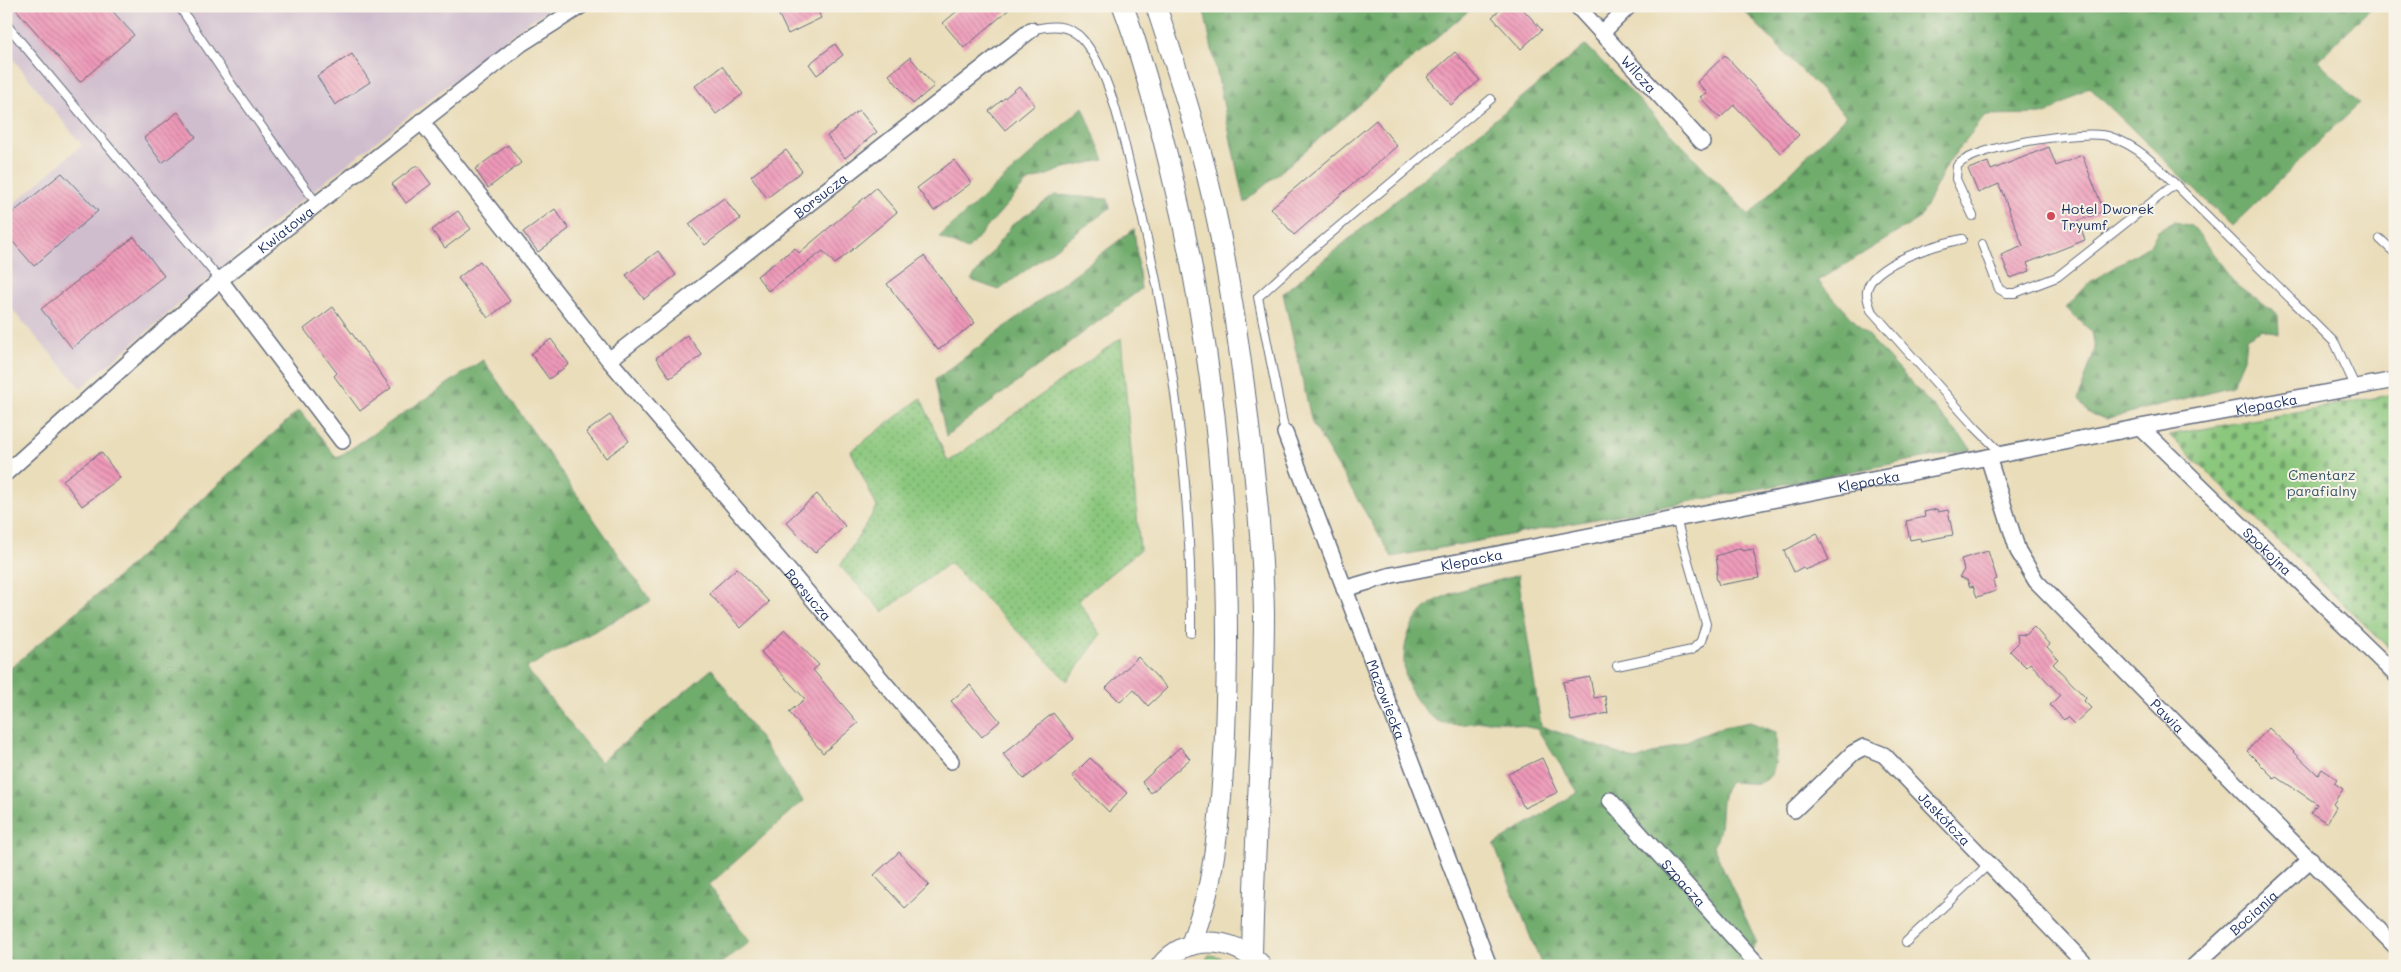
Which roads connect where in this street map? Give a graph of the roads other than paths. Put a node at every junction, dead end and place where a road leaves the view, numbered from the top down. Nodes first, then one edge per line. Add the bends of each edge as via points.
1 (179, 6) edge
2 (582, 6) edge
3 (1123, 6) edge
4 (1156, 6) edge
5 (1576, 6) edge
6 (1629, 6) edge
7 (6, 24) edge
8 (1031, 30) joint
9 (1602, 34) junction
10 (1491, 100) dead end
11 (420, 121) junction
12 (1702, 142) dead end
13 (2175, 184) junction
14 (317, 204) junction
15 (1973, 216) dead end
16 (1962, 239) dead end
17 (2380, 239) dead end
18 (1982, 244) dead end
19 (2395, 253) edge
20 (220, 280) junction
21 (609, 360) junction
22 (2395, 380) edge
23 (2356, 388) junction
24 (2140, 426) junction
25 (1285, 433) joint
26 (342, 441) dead end
27 (1995, 456) junction
28 (6, 473) edge
29 (1676, 519) junction
30 (1344, 589) junction
31 (1191, 633) dead end
32 (1618, 666) dead end
33 (2395, 674) edge
34 (951, 761) dead end
35 (1610, 800) dead end
36 (1794, 810) dead end
37 (2311, 859) junction
38 (1989, 864) junction
39 (1906, 942) dead end
40 (1191, 944) junction
41 (2395, 946) edge
42 (1257, 961) edge
43 (1161, 966) edge
44 (1489, 966) edge
45 (1759, 966) edge
46 (2087, 966) edge
47 (2194, 966) edge

1 - 14 lane
2 - 11 street, Kwiatowa via 521,44
3 - 40 main road via 1156,109 1188,239 1215,412 1222,495 1227,604 1225,761 1210,880
4 - 42 main road via 1182,84 1218,223 1240,345 1258,508 1264,612 1254,856
5 - 9 street, Wilcza
6 - 9 street
7 - 20 lane
8 - 21 street, Borsucza
8 - 31 lane via 1052,24 1082,39 1100,69 1121,130 1156,275 1168,349 1186,502
9 - 12 street, Wilcza
10 - 25 lane via 1258,297
11 - 14 street, Kwiatowa
11 - 21 street, Borsucza
13 - 15 lane via 2145,155 2109,136 2093,133 2010,144 1964,160 1957,166 1956,179
13 - 18 lane via 2057,277 2015,293 1999,289
13 - 23 lane via 2335,343
14 - 20 street, Kwiatowa
16 - 27 lane via 1884,267 1872,278 1866,291 1871,310 1974,426
17 - 19 lane
20 - 26 street
20 - 28 street, Kwiatowa
21 - 34 street, Borsucza
22 - 23 street, Klepacka
23 - 24 street, Klepacka
24 - 27 street, Klepacka
24 - 33 street, Spokojna
25 - 30 street, Mazowiecka
27 - 29 street, Klepacka
27 - 37 street, Pawia via 2018,551 2036,581
29 - 30 street, Klepacka via 1392,575
29 - 32 lane via 1706,624 1701,641 1692,650
30 - 44 street, Mazowiecka
35 - 45 street, Szpacza
36 - 38 street, Jaskółcza via 1853,753 1864,747 1884,755
37 - 41 street, Pawia
37 - 47 street, Bociania
38 - 39 lane
38 - 46 street, Jaskółcza
40 - 42 main road via 1224,943 1239,948
40 - 43 main road via 1167,958

